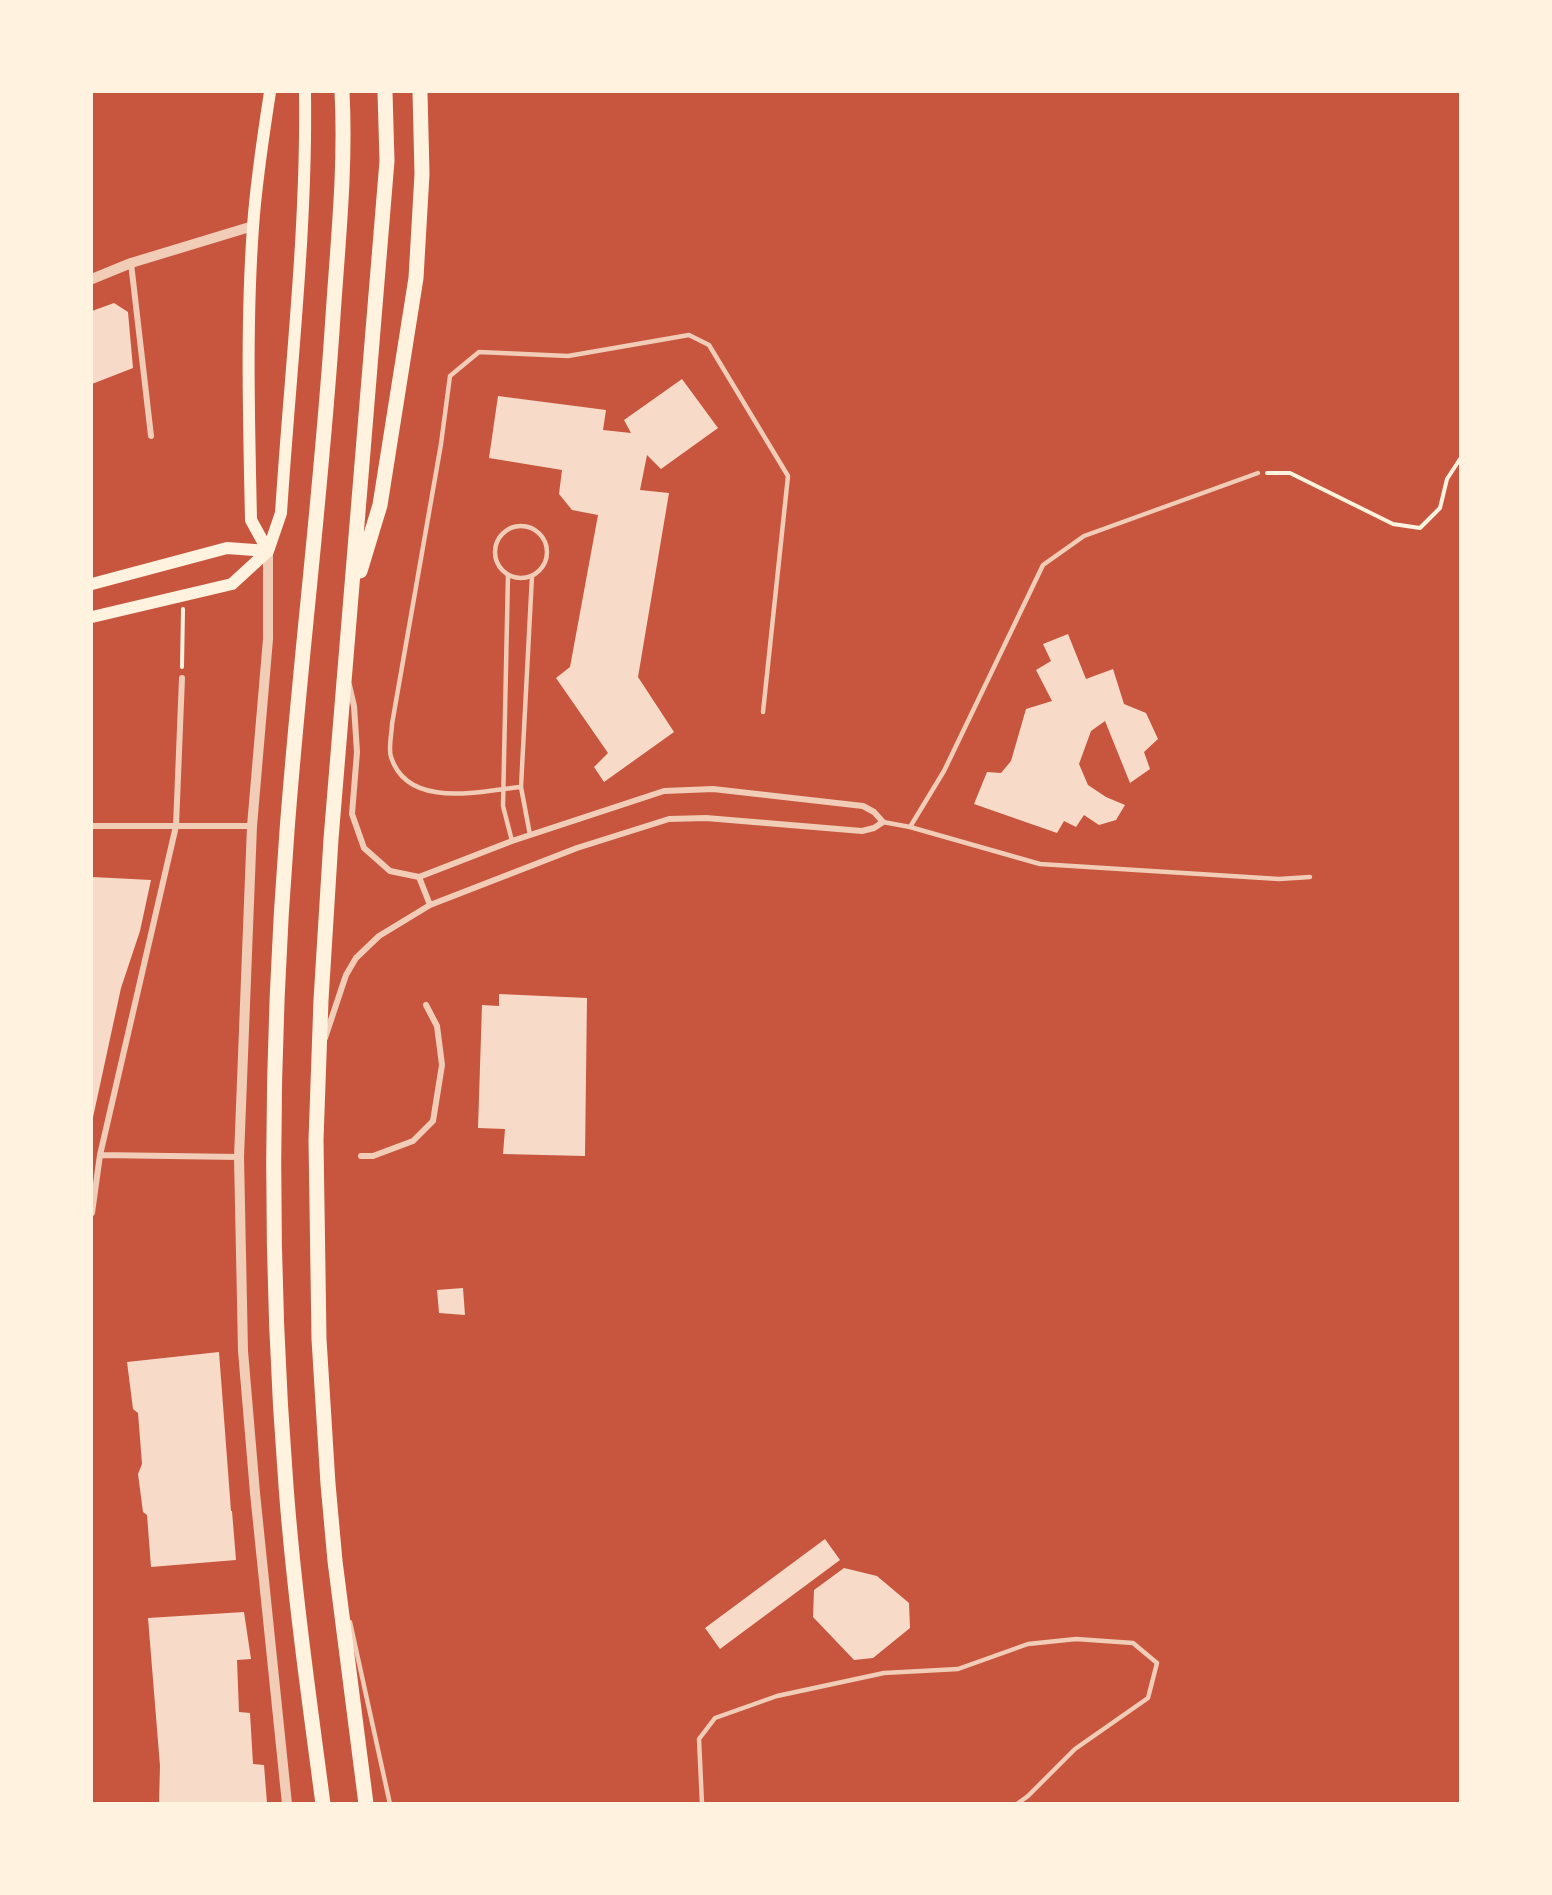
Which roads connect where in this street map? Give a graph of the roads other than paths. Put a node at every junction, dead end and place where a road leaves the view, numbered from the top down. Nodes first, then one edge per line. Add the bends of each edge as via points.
1 (270, 92) edge
2 (305, 92) edge
3 (342, 92) edge
4 (385, 92) edge
5 (420, 92) edge
6 (253, 226) junction
7 (131, 263) junction
8 (92, 279) edge
9 (151, 436) dead end
10 (1258, 473) road end
11 (268, 551) junction
12 (508, 575) junction
13 (532, 576) junction
14 (92, 584) edge
15 (351, 600) junction
16 (92, 617) edge
17 (345, 667) junction
18 (182, 678) road end
19 (763, 712) dead end
20 (521, 787) junction
21 (503, 789) junction
22 (883, 822) junction
23 (92, 826) edge
24 (176, 826) junction
25 (252, 826) junction
26 (910, 826) junction
27 (531, 835) junction
28 (512, 841) junction
29 (419, 877) junction
30 (1310, 877) dead end
31 (430, 905) junction
32 (426, 1005) dead end
33 (318, 1059) junction
34 (100, 1155) junction
35 (361, 1156) dead end
36 (239, 1157) junction
37 (92, 1213) edge
38 (335, 1561) junction
39 (287, 1803) edge
40 (323, 1803) edge
41 (366, 1803) edge
42 (390, 1803) edge
43 (702, 1803) edge
44 (1017, 1803) edge

1 - 6 main road
2 - 11 main road via 300,268 281,513
3 - 40 highway via 344,158 331,349 286,834 273,1139 277,1340 286,1489
4 - 15 highway via 387,161
5 - 15 highway via 422,174 416,278 380,505
6 - 7 street
6 - 11 main road via 251,520
7 - 8 street
7 - 9 street
10 - 26 lane via 1084,536 1043,564 944,771
11 - 14 main road via 227,548
11 - 16 main road via 232,584
11 - 25 street via 268,639
12 - 13 lane
12 - 13 lane via 497,563 496,546 504,532 520,526 537,531 547,546 544,564
12 - 21 lane
13 - 20 lane
15 - 17 highway
17 - 29 street via 354,706 357,752 352,814 364,848 390,871
17 - 33 highway
18 - 24 street
19 - 21 lane via 788,476 709,345 689,335 568,356 478,352 450,376 390,755 411,784 437,792 467,795
20 - 21 lane
20 - 27 lane
21 - 28 lane
22 - 26 lane
22 - 27 street via 863,806 703,789 664,791
22 - 31 street via 862,831 706,818 669,819 577,848
23 - 24 street
24 - 25 street
24 - 34 street
25 - 36 street
26 - 30 lane via 1040,864 1279,879
27 - 28 street
28 - 29 street
29 - 31 street
31 - 33 street via 379,936 356,958 346,975
32 - 35 street via 437,1026 442,1065 433,1121 413,1141 373,1156
33 - 38 highway via 319,1339
34 - 36 street
34 - 37 street
36 - 39 street via 243,1351
38 - 41 highway
38 - 42 lane
43 - 44 lane via 699,1739 715,1718 777,1696 884,1673 958,1669 1028,1644 1076,1639 1133,1643 1157,1663 1148,1698 1074,1749

